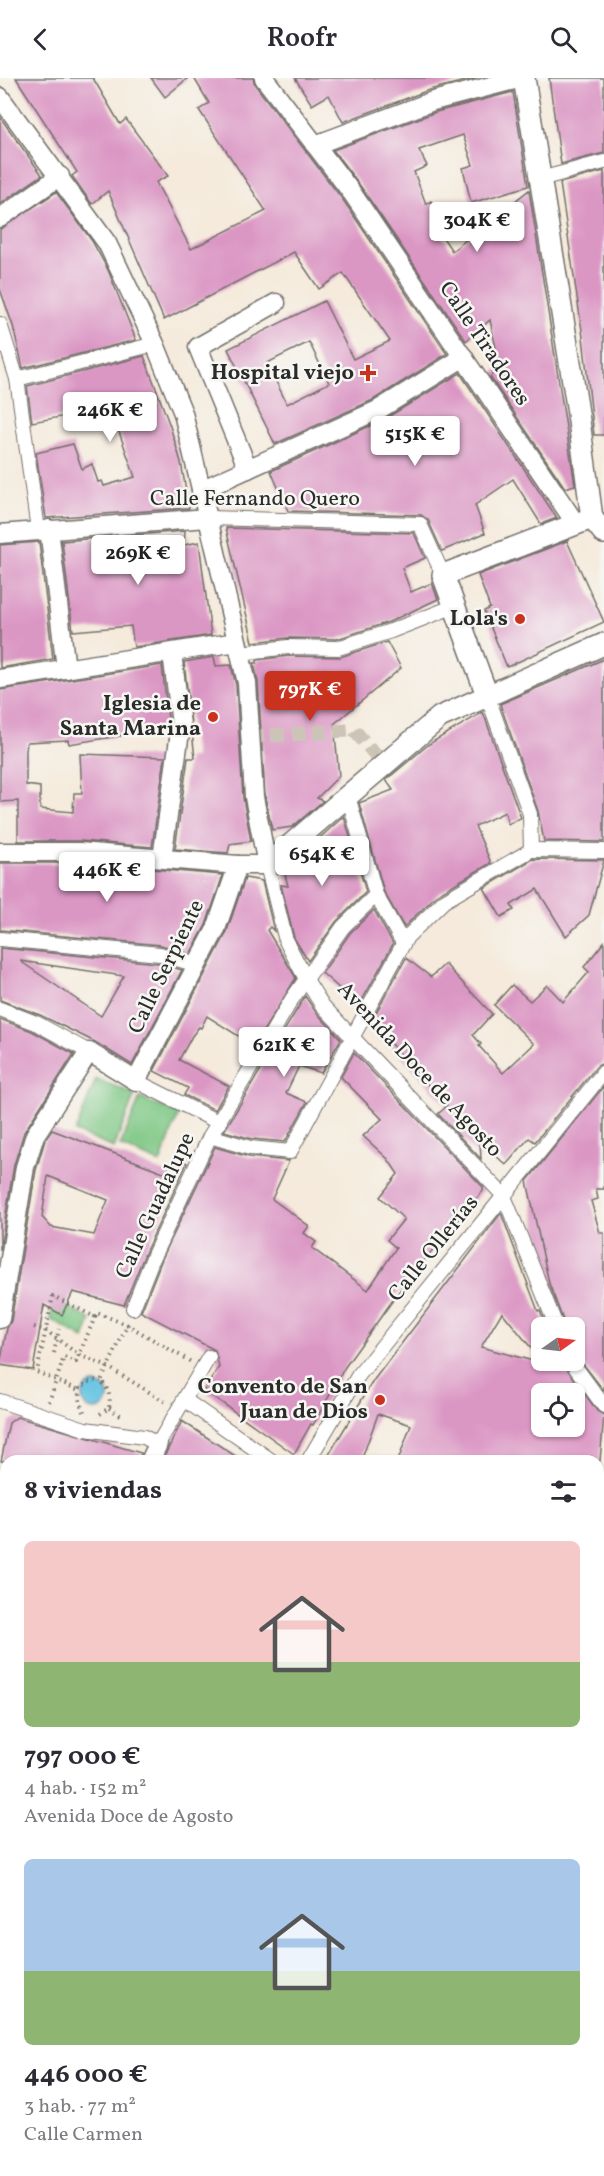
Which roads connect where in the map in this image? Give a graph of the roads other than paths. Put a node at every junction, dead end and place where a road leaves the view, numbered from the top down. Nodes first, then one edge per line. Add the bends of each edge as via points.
1 (264, 78) edge
2 (523, 78) edge
3 (0, 97) edge
4 (315, 145) junction
5 (604, 162) edge
6 (60, 176) junction
7 (540, 179) junction
8 (0, 218) edge
9 (276, 303) dead end
10 (0, 324) edge
11 (155, 345) junction
12 (464, 357) junction
13 (17, 379) junction
14 (248, 469) junction
15 (201, 489) junction
16 (208, 518) junction
17 (591, 525) edge
18 (43, 530) junction
19 (0, 534) edge
20 (443, 574) junction
21 (455, 606) junction
22 (604, 644) edge
23 (239, 648) junction
24 (172, 653) junction
25 (66, 669) junction
26 (0, 680) edge
27 (487, 695) junction
28 (348, 796) junction
29 (531, 850) junction
30 (0, 852) edge
31 (604, 852) edge
32 (162, 858) junction
33 (267, 865) junction
34 (238, 866) junction
35 (376, 895) junction
36 (0, 939) edge
37 (403, 944) junction
38 (197, 965) junction
39 (307, 981) junction
40 (0, 1009) edge
41 (351, 1036) junction
42 (89, 1052) junction
43 (604, 1072) edge
44 (136, 1081) junction
45 (220, 1123) junction
46 (210, 1136) junction
47 (504, 1196) junction
48 (1, 1299) edge
49 (133, 1308) road end
50 (553, 1317) edge
51 (0, 1319) edge
52 (209, 1357) dead end
53 (578, 1371) edge
54 (180, 1396) junction
55 (0, 1401) edge
56 (604, 1406) edge
57 (158, 1443) junction
58 (153, 1455) edge
59 (264, 1455) edge
60 (312, 1455) edge

1 - 4 street, Calle Tiradores
2 - 4 street via 433,101
2 - 7 street
3 - 6 street, Avenida Doce de Agosto
4 - 12 street, Calle Tiradores
5 - 7 street
6 - 8 street
6 - 11 street, Avenida Doce de Agosto via 107,243
7 - 17 street via 577,406
9 - 14 street via 198,347
10 - 13 street
11 - 13 street
11 - 15 street, Avenida Doce de Agosto via 183,413
12 - 14 street via 378,410
12 - 17 street, Calle Tiradores
13 - 18 street
14 - 15 street
15 - 16 street, Avenida Doce de Agosto
16 - 18 street, Calle Fernando Quero
16 - 20 street, Calle Fernando Quero via 420,524
16 - 23 street, Avenida Doce de Agosto
17 - 20 street
18 - 19 street, Calle Fernando Quero
18 - 25 street
20 - 21 street
21 - 23 street via 338,648
21 - 27 street
22 - 27 street
23 - 24 street
23 - 33 street, Avenida Doce de Agosto via 247,683 254,797
24 - 25 street
24 - 32 street via 181,725
25 - 26 street
27 - 28 street via 441,717
27 - 29 street via 530,814
28 - 33 street
28 - 35 street
29 - 31 street
29 - 37 street via 444,901
30 - 32 street
32 - 34 street
33 - 34 street
33 - 39 street, Avenida Doce de Agosto via 286,941
34 - 38 street, Calle Serpiente via 216,929
35 - 37 street
35 - 39 street, Calle Guadalupe via 343,927
36 - 38 street via 160,954
37 - 41 street
38 - 44 street, Calle Serpiente
39 - 41 street, Avenida Doce de Agosto via 322,1005
39 - 45 street, Calle Guadalupe via 292,999
40 - 42 street via 36,1023
41 - 46 street via 290,1152 250,1148
41 - 47 street, Avenida Doce de Agosto
42 - 44 street
42 - 48 street via 35,1136 25,1167
43 - 47 street, Calle Ollerías
44 - 45 street
45 - 46 street, Calle Guadalupe
46 - 49 street, Calle Guadalupe
47 - 50 street
47 - 60 street, Calle Ollerías via 358,1376
48 - 51 street
52 - 54 street
53 - 56 street
54 - 57 street
54 - 59 street
55 - 57 street via 85,1429 144,1437
57 - 58 street

